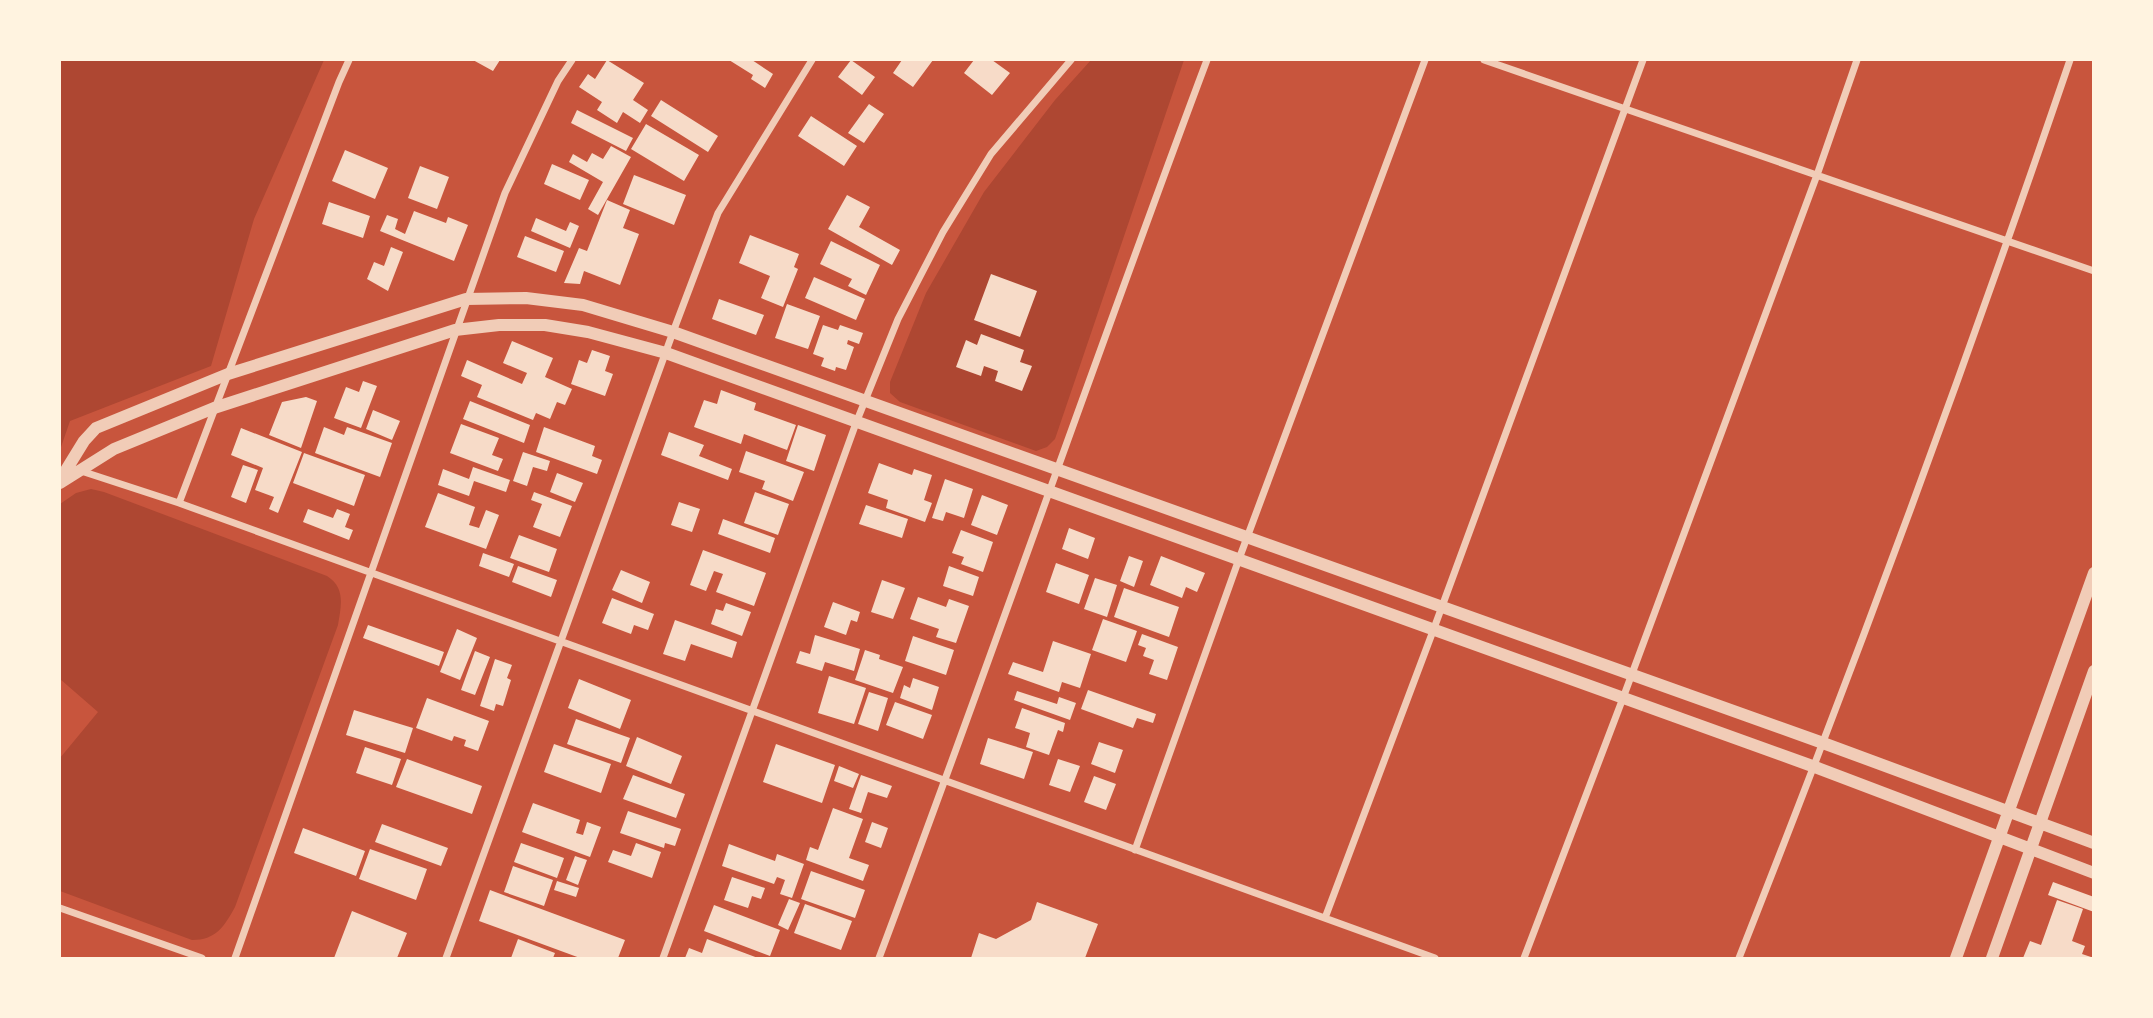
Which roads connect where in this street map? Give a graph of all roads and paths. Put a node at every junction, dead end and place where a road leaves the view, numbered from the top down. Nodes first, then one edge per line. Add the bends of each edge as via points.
1 (349, 60) edge
2 (572, 60) edge
3 (813, 60) edge
4 (1071, 60) edge
5 (1207, 60) edge
6 (1425, 60) edge
7 (1484, 60) edge
8 (1643, 60) edge
9 (1857, 60) edge
10 (2070, 60) edge
11 (1626, 110) junction
12 (1817, 175) junction
13 (2008, 241) junction
14 (2094, 271) edge
15 (466, 299) junction
16 (455, 330) junction
17 (673, 332) junction
18 (666, 353) junction
19 (228, 374) junction
20 (864, 401) junction
21 (214, 408) junction
22 (856, 423) junction
23 (68, 467) junction
24 (1057, 470) junction
25 (81, 471) junction
26 (60, 482) edge
27 (1050, 491) junction
28 (178, 503) junction
29 (1247, 537) junction
30 (1239, 559) junction
31 (2094, 573) edge
32 (370, 574) junction
33 (1441, 606) junction
34 (1433, 631) junction
35 (561, 641) junction
36 (2094, 671) edge
37 (1631, 675) junction
38 (1623, 698) junction
39 (753, 712) junction
40 (1823, 743) junction
41 (1815, 767) junction
42 (946, 780) junction
43 (2009, 812) junction
44 (2039, 824) junction
45 (1999, 838) junction
46 (2094, 843) edge
47 (1135, 850) junction
48 (2030, 850) junction
49 (2094, 873) edge
50 (60, 908) edge
51 (1325, 918) junction
52 (202, 958) edge
53 (235, 958) edge
54 (446, 958) edge
55 (663, 958) edge
56 (879, 958) edge
57 (1434, 958) edge
58 (1524, 958) edge
59 (1739, 958) edge
60 (1956, 958) edge
61 (1992, 958) edge

1 - 19 street
2 - 15 street via 505,192
3 - 17 street via 718,213
4 - 20 street via 991,154 943,232 898,319
5 - 24 street
6 - 29 street
7 - 11 street
8 - 11 street
9 - 12 street
10 - 13 street
11 - 12 street
11 - 33 street
12 - 13 street
12 - 37 street
13 - 14 street
13 - 40 street
15 - 16 street
15 - 17 street via 526,298 583,305
15 - 19 street
16 - 18 street via 545,326 588,332
16 - 21 street
16 - 32 street
17 - 18 street
17 - 20 street
18 - 22 street
18 - 35 street
19 - 21 street
19 - 23 street via 96,428
20 - 22 street
20 - 24 street
21 - 25 street via 114,449
21 - 28 street
22 - 27 street
22 - 39 street
23 - 25 street
23 - 26 street
24 - 27 street
24 - 29 street
25 - 26 street
25 - 28 street
27 - 30 street
27 - 42 street
28 - 32 street
29 - 30 street
29 - 33 street
30 - 34 street
30 - 47 street
31 - 43 street
32 - 35 street
32 - 53 street
33 - 34 street
33 - 37 street
34 - 38 street
34 - 51 street
35 - 39 street
35 - 54 street
36 - 44 street
37 - 38 street
37 - 40 street
38 - 41 street
38 - 58 street
39 - 42 street
39 - 55 street
40 - 41 street
40 - 43 street
41 - 45 street
41 - 59 street
42 - 47 street
42 - 56 street
43 - 44 street
43 - 45 street
44 - 46 street
44 - 48 street
45 - 48 street
45 - 60 street
47 - 51 street
48 - 49 street
48 - 61 street
50 - 52 street
51 - 57 street

